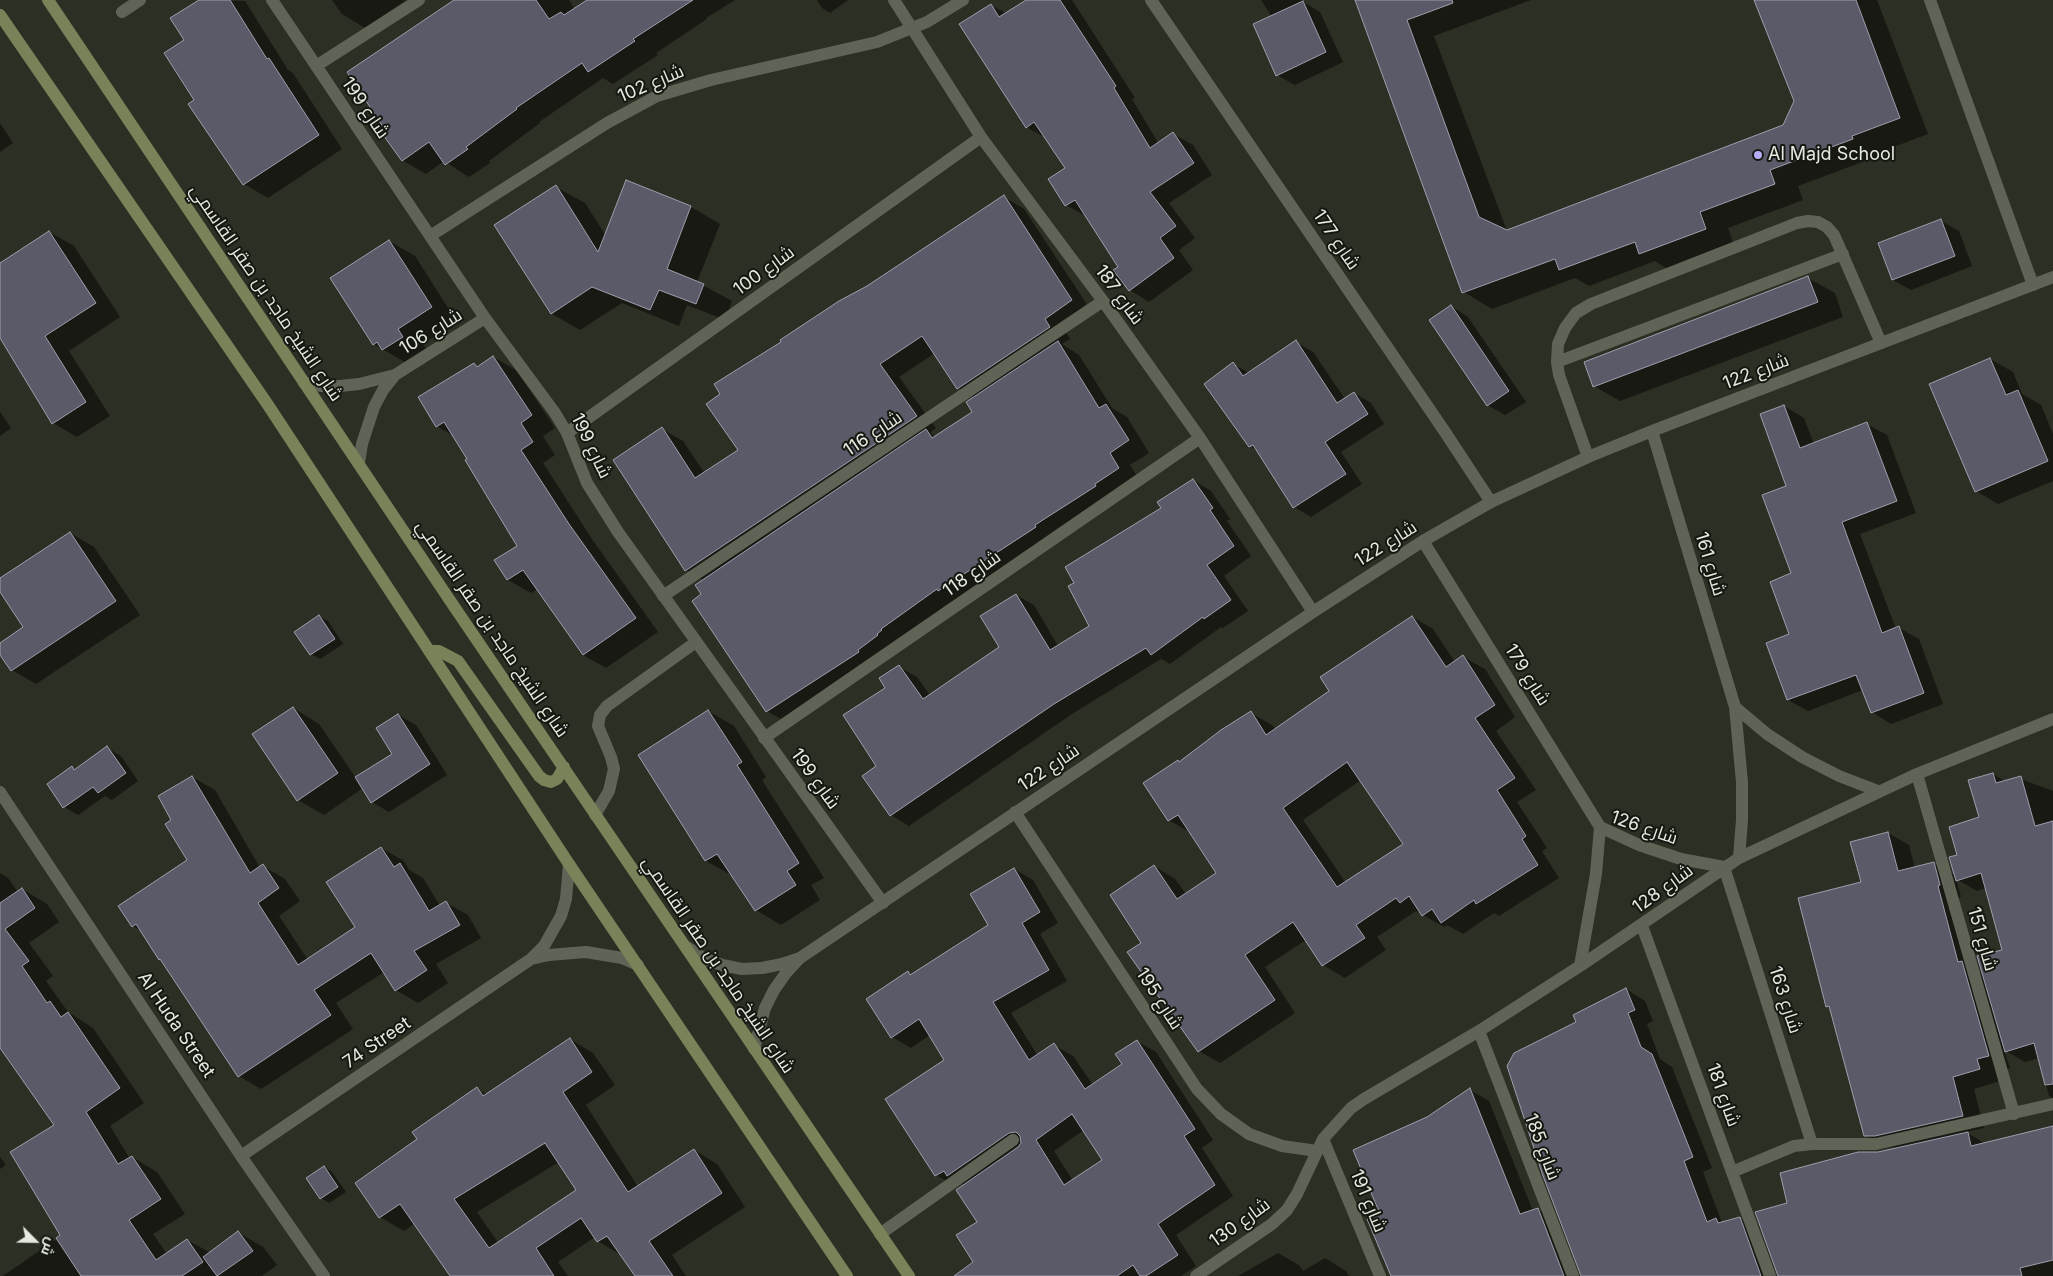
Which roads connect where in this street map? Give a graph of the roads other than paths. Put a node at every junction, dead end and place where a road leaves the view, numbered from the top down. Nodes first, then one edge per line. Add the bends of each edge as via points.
1 (48, 0) edge
2 (140, 0) edge
3 (272, 0) edge
4 (419, 0) edge
5 (894, 0) edge
6 (963, 0) edge
7 (1151, 0) edge
8 (1930, 0) edge
9 (122, 12) dead end
10 (0, 15) edge
11 (913, 28) junction
12 (316, 66) junction
13 (981, 138) junction
14 (430, 236) junction
15 (1843, 254) junction
16 (2053, 277) edge
17 (2033, 285) junction
18 (1103, 301) junction
19 (485, 318) junction
20 (1882, 343) junction
21 (1557, 362) junction
22 (395, 375) junction
23 (304, 383) junction
24 (1652, 431) junction
25 (567, 433) junction
26 (1200, 438) junction
27 (1588, 457) junction
28 (359, 463) junction
29 (1491, 502) junction
30 (1423, 541) junction
31 (663, 596) junction
32 (1313, 612) junction
33 (696, 642) junction
34 (429, 650) junction
35 (1735, 707) junction
36 (2053, 719) edge
37 (764, 738) junction
38 (564, 767) junction
39 (1917, 774) junction
40 (1878, 791) junction
41 (0, 792) edge
42 (1015, 812) junction
43 (595, 815) junction
44 (1600, 827) junction
45 (1739, 858) junction
46 (569, 864) junction
47 (1724, 867) junction
48 (883, 903) junction
49 (1642, 926) junction
50 (686, 947) junction
51 (800, 958) junction
52 (532, 959) junction
53 (638, 965) junction
54 (1580, 966) junction
55 (1479, 1031) junction
56 (754, 1049) junction
57 (2053, 1104) edge
58 (2014, 1114) junction
59 (1323, 1139) junction
60 (1013, 1140) dead end
61 (1812, 1144) junction
62 (1317, 1152) junction
63 (241, 1156) junction
64 (1732, 1172) junction
65 (880, 1234) junction
66 (324, 1276) edge
67 (847, 1276) edge
68 (909, 1276) edge
69 (1196, 1276) edge
70 (1380, 1276) edge
71 (1573, 1276) edge
72 (1770, 1276) edge

1 - 23 street, شارع الشيخ ماجد بن صقر القاسمي
2 - 9 street
3 - 12 street, شارع 199
4 - 12 street
5 - 11 street, شارع 187
6 - 11 street, شارع 102
7 - 29 street, شارع 177
8 - 17 street
10 - 34 street via 268,405
11 - 13 street, شارع 187
11 - 14 street, شارع 102 via 877,42 702,82 657,96 607,123
12 - 14 street, شارع 199
13 - 18 street, شارع 187
13 - 25 street, شارع 100
14 - 19 street, شارع 199
15 - 20 street
15 - 21 street
15 - 21 street via 1827,227 1818,222 1798,223 1591,304 1576,313 1565,328 1558,344
16 - 17 street, شارع 122
17 - 20 street, شارع 122
18 - 26 street, شارع 187
18 - 31 street, شارع 116
19 - 22 street, شارع 106
19 - 25 street, شارع 199
20 - 24 street, شارع 122
21 - 27 street via 1558,375
22 - 23 street, شارع 106 via 340,386
22 - 28 street, شارع 106 via 374,407
23 - 28 street, شارع الشيخ ماجد بن صقر القاسمي
24 - 27 street, شارع 122
24 - 35 street, شارع 161
25 - 31 street, شارع 199 via 587,483
26 - 32 street, شارع 187
26 - 37 street, شارع 118
27 - 29 street, شارع 122
28 - 38 street, شارع الشيخ ماجد بن صقر القاسمي
29 - 30 street, شارع 122
30 - 32 street, شارع 122
30 - 44 street, شارع 179
31 - 33 street, شارع 199
32 - 42 street, شارع 122
33 - 37 street, شارع 199
33 - 43 street via 607,706 600,715 598,726 614,769 609,791
34 - 38 street via 458,660 539,776 551,782 557,780
34 - 46 street
35 - 40 street via 1802,757
35 - 45 street, شارع 161 via 1742,782
36 - 39 street, شارع 128
37 - 48 street, شارع 199
38 - 43 street, شارع الشيخ ماجد بن صقر القاسمي
39 - 40 street, شارع 128
39 - 58 street, شارع 151
40 - 45 street, شارع 128
41 - 63 street, Al Huda Street
42 - 48 street, شارع 122
42 - 62 street, شارع 195 via 1197,1089 1221,1114 1249,1134 1282,1146
43 - 50 street, شارع الشيخ ماجد بن صقر القاسمي
44 - 47 street, شارع 126 via 1656,851
44 - 54 street, شارع 126 via 1596,874
45 - 47 street, شارع 128
46 - 52 street, 74 Street via 561,916 544,946
46 - 53 street
47 - 49 street, شارع 128
47 - 61 street, شارع 163
48 - 51 street, شارع 122
49 - 54 street, شارع 128
49 - 64 street, شارع 181
50 - 51 street, شارع 122 via 704,958 742,969 768,967
50 - 56 street, شارع الشيخ ماجد بن صقر القاسمي
51 - 56 street, شارع 122 via 774,990
52 - 53 street, 74 Street via 586,952 622,958
52 - 63 street, 74 Street
53 - 67 street
54 - 55 street, شارع 128
55 - 59 street, شارع 128 via 1351,1108
55 - 71 street, شارع 185
56 - 65 street, شارع الشيخ ماجد بن صقر القاسمي
57 - 58 street
58 - 61 street via 1876,1144
59 - 62 street, شارع 130
59 - 70 street, شارع 191
60 - 65 street
61 - 64 street via 1778,1151
62 - 69 street, شارع 130 via 1287,1210 1272,1224
63 - 66 street, Al Huda Street
64 - 72 street, شارع 181
65 - 68 street, شارع الشيخ ماجد بن صقر القاسمي

